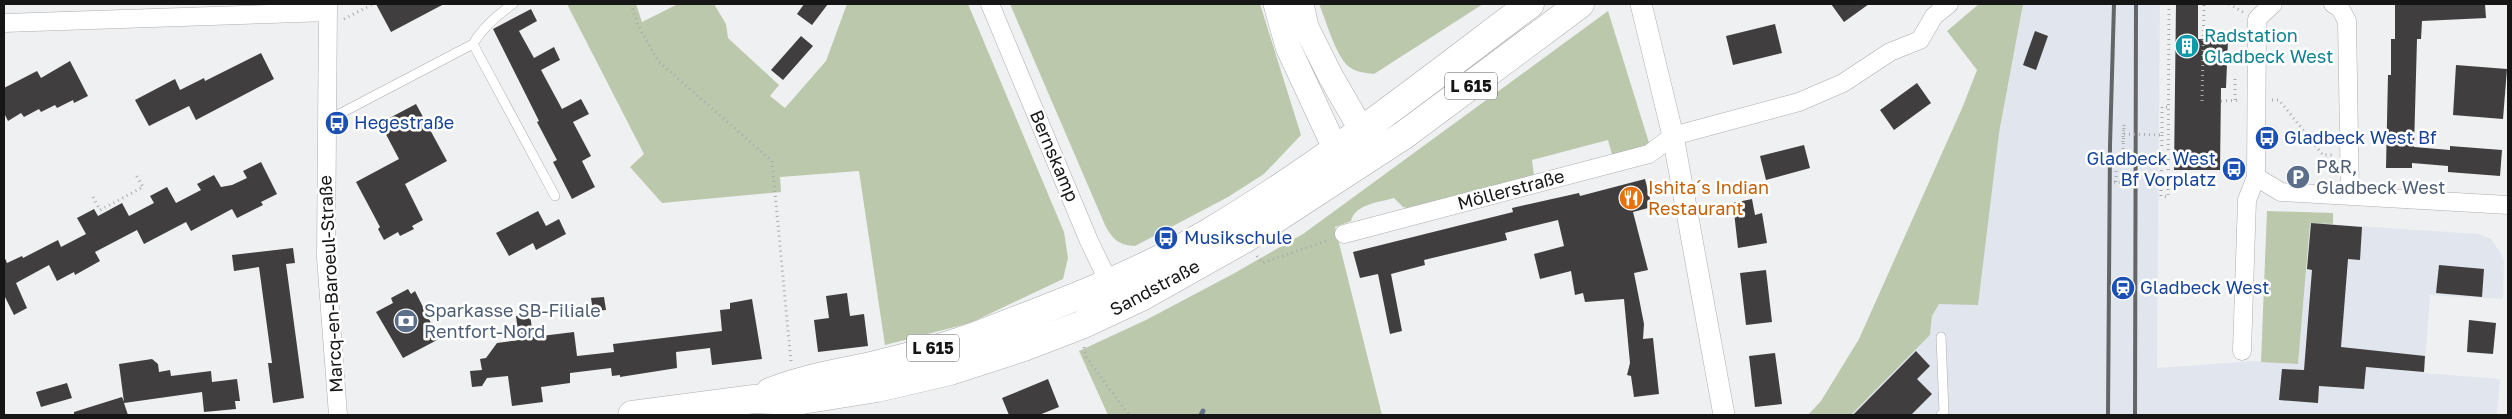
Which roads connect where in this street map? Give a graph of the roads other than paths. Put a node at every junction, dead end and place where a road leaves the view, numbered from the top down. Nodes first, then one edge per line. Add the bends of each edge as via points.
1 (513, 4) edge
2 (990, 4) edge
3 (1276, 4) edge
4 (1300, 4) edge
5 (1530, 4) edge
6 (1579, 4) edge
7 (1641, 4) edge
8 (1949, 4) edge
9 (2273, 4) edge
10 (2333, 4) edge
11 (328, 14) edge
12 (4, 23) edge
13 (473, 44) junction
14 (326, 121) junction
15 (1361, 129) junction
16 (1673, 136) junction
17 (1335, 148) junction
18 (1361, 162) junction
19 (2256, 177) junction
20 (555, 196) dead end
21 (2350, 196) junction
22 (2508, 205) edge
23 (1344, 234) road end
24 (1108, 282) junction
25 (1120, 307) junction
26 (1941, 337) dead end
27 (2242, 351) dead end
28 (754, 399) junction
29 (338, 415) edge
30 (632, 415) edge
31 (1724, 415) edge
32 (1941, 415) edge

1 - 13 lane via 490,22
2 - 24 street, Bernskamp
3 - 17 main road via 1288,47
4 - 15 main road via 1310,35
5 - 15 main road, Sandstraße / L 615
6 - 18 main road, Sandstraße / L 615 via 1404,135
7 - 16 street
8 - 16 street, Möllerstraße via 1934,16 1920,40 1890,52 1826,91 1799,102
9 - 19 street via 2257,19
10 - 21 street via 2340,8 2347,21
11 - 12 street
11 - 14 street, Marcq-en-Baroeul-Straße
13 - 14 lane
13 - 20 lane
14 - 29 street, Marcq-en-Baroeul-Straße via 326,257
15 - 17 main road, Sandstraße / L 615
15 - 18 main road
16 - 23 street, Möllerstraße via 1650,154
16 - 31 street
17 - 18 main road
17 - 24 main road, Sandstraße / L 615 via 1208,233
18 - 25 main road, Sandstraße / L 615 via 1246,238
19 - 21 street via 2281,192
19 - 27 street via 2247,200
21 - 22 street
24 - 25 street, Bernskamp
24 - 28 main road, Sandstraße / L 615 via 987,332 892,361 792,383
25 - 28 main road, Sandstraße / L 615 via 1024,347 950,371 877,388 796,401
26 - 32 lane via 1944,412
28 - 30 main road, Sandstraße / L 615

